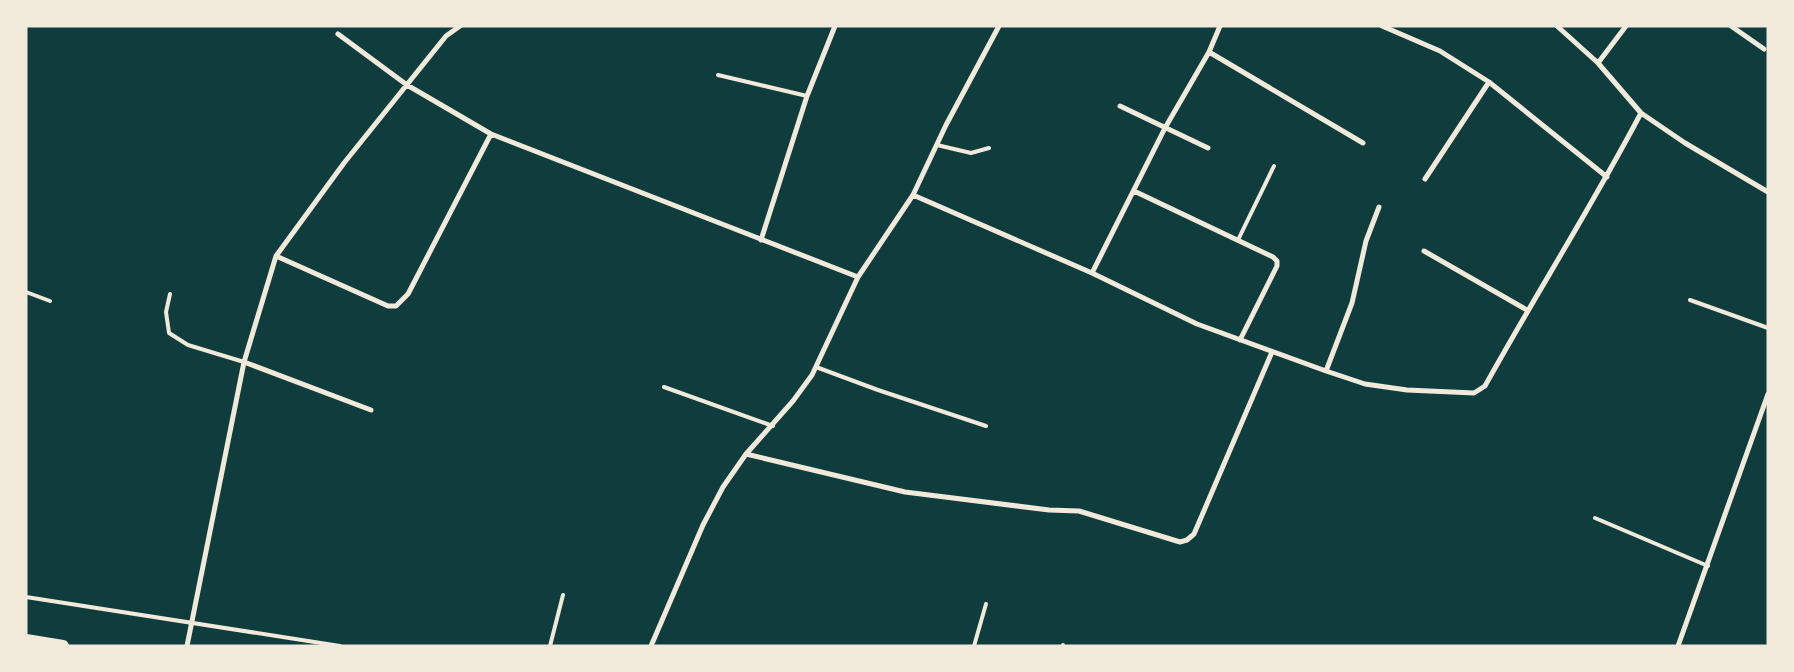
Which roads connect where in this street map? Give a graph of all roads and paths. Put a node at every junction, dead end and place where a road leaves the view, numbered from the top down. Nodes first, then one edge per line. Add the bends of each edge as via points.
1 (460, 26) edge
2 (835, 26) edge
3 (999, 26) edge
4 (1220, 26) edge
5 (1382, 26) edge
6 (1557, 26) edge
7 (1626, 26) edge
8 (1731, 26) edge
9 (338, 34) dead end
10 (1764, 49) dead end
11 (1209, 52) junction
12 (1598, 63) junction
13 (718, 75) dead end
14 (1490, 82) junction
15 (407, 85) junction
16 (807, 96) junction
17 (1120, 106) dead end
18 (1641, 113) junction
19 (1165, 128) junction
20 (491, 134) junction
21 (1363, 143) dead end
22 (937, 144) junction
23 (989, 148) dead end
24 (1208, 148) dead end
25 (1274, 166) dead end
26 (1607, 177) junction
27 (1425, 179) dead end
28 (1134, 191) junction
29 (1768, 192) edge
30 (913, 195) junction
31 (1379, 207) dead end
32 (761, 240) junction
33 (1238, 240) junction
34 (1424, 251) dead end
35 (276, 256) junction
36 (1092, 273) junction
37 (858, 277) junction
38 (26, 292) edge
39 (170, 294) dead end
40 (1690, 300) dead end
41 (50, 301) dead end
42 (1527, 310) junction
43 (1768, 328) edge
44 (1240, 340) junction
45 (1272, 352) junction
46 (244, 362) junction
47 (816, 367) junction
48 (1326, 371) junction
49 (664, 387) dead end
50 (1768, 394) edge
51 (371, 410) dead end
52 (773, 426) junction
53 (986, 426) dead end
54 (746, 454) junction
55 (1595, 518) dead end
56 (1708, 566) junction
57 (563, 595) dead end
58 (26, 597) edge
59 (986, 604) dead end
60 (190, 621) junction
61 (26, 640) edge
62 (63, 646) edge
63 (187, 646) edge
64 (340, 646) edge
65 (550, 646) edge
66 (651, 646) edge
67 (974, 646) edge
68 (1678, 646) edge

1 - 15 street via 446,36
2 - 16 street
3 - 22 street
4 - 11 street
5 - 14 street via 1440,51
6 - 12 street
7 - 12 street
8 - 10 street
9 - 15 street
11 - 19 street
11 - 21 street
12 - 18 street
13 - 16 lane
14 - 26 street
14 - 27 street
15 - 20 street
15 - 35 street
16 - 32 street
17 - 19 street
18 - 26 street
18 - 29 street via 1685,144
19 - 24 street
19 - 28 street
20 - 32 street
20 - 35 street via 408,294 396,306 388,306
22 - 23 lane via 971,153
22 - 30 street
25 - 33 lane
26 - 42 street
28 - 33 street
28 - 36 street
30 - 36 street
30 - 37 street
31 - 48 street via 1366,241 1352,303
32 - 37 street
33 - 44 street via 1273,257 1277,266
34 - 42 street
35 - 46 street
36 - 44 street via 1197,324
37 - 47 street
38 - 41 lane
39 - 46 lane via 166,312 169,333 188,345
40 - 43 lane
42 - 48 street via 1485,386 1474,393 1442,394 1373,386
44 - 45 street
45 - 48 street
45 - 54 street via 1194,534 1180,542 1079,511 905,492
46 - 51 street
46 - 60 street
47 - 52 street
47 - 53 lane
49 - 52 lane
50 - 56 street
52 - 54 street
54 - 66 street via 703,524
55 - 56 lane
56 - 68 street
57 - 65 lane
58 - 60 lane
59 - 67 lane
60 - 63 street
60 - 64 lane
61 - 62 highway

